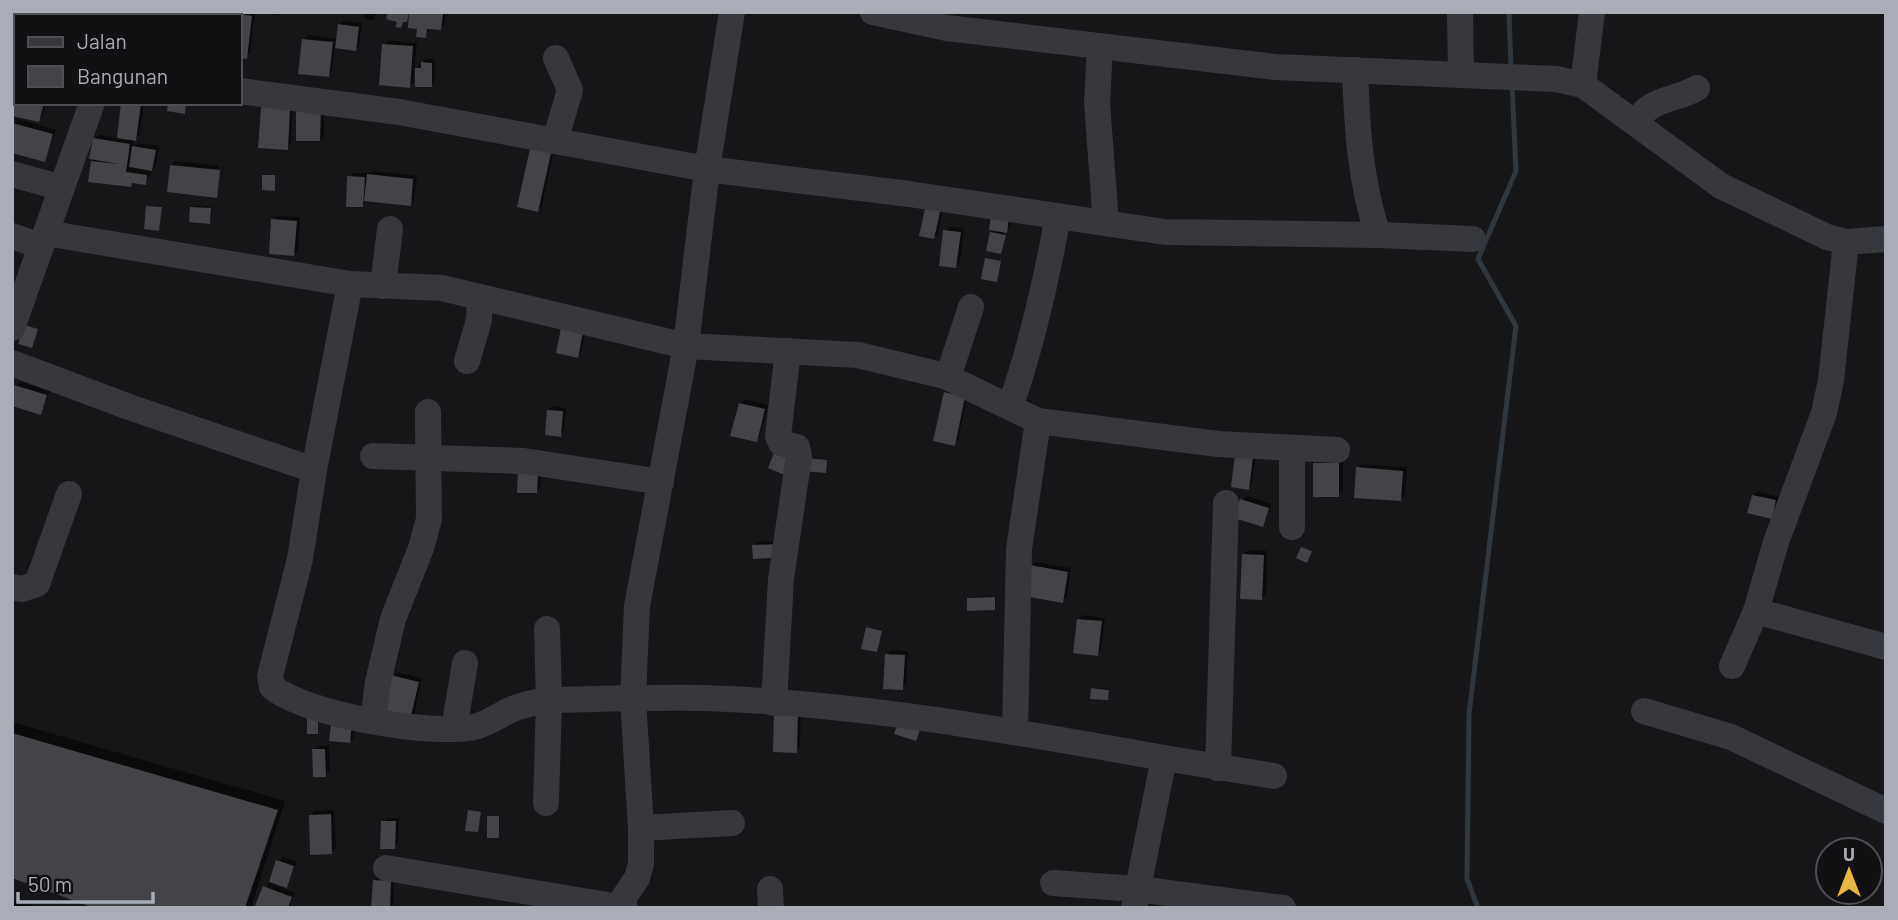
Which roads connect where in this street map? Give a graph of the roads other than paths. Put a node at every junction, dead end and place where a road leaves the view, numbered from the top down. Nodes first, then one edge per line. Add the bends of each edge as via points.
1 (732, 12) edge
2 (873, 12) edge
3 (1460, 12) edge
4 (1592, 12) edge
5 (1100, 46) junction
6 (556, 58) dead end
7 (1355, 70) junction
8 (1471, 76) junction
9 (1583, 85) junction
10 (1697, 88) dead end
11 (242, 91) edge
12 (91, 105) edge
13 (1637, 122) junction
14 (555, 141) junction
15 (707, 169) junction
16 (12, 174) edge
17 (62, 188) junction
18 (1058, 216) junction
19 (1106, 223) junction
20 (390, 229) dead end
21 (1378, 235) junction
22 (12, 236) edge
23 (1474, 239) dead end
24 (1886, 239) edge
25 (43, 240) junction
26 (1846, 242) junction
27 (349, 284) junction
28 (383, 286) junction
29 (480, 297) junction
30 (971, 307) dead end
31 (12, 328) edge
32 (686, 346) junction
33 (788, 351) junction
34 (467, 361) dead end
35 (12, 363) edge
36 (948, 377) junction
37 (1010, 407) junction
38 (428, 412) dead end
39 (1038, 421) junction
40 (1292, 448) junction
41 (1337, 450) dead end
42 (373, 456) dead end
43 (430, 458) junction
44 (314, 470) junction
45 (661, 482) junction
46 (69, 494) dead end
47 (1226, 503) dead end
48 (1292, 527) dead end
49 (12, 587) edge
50 (1756, 611) junction
51 (547, 629) dead end
52 (1886, 647) edge
53 (465, 663) dead end
54 (1732, 666) dead end
55 (633, 698) junction
56 (549, 700) junction
57 (774, 703) junction
58 (1644, 711) dead end
59 (373, 721) junction
60 (454, 729) junction
61 (1015, 731) junction
62 (1164, 758) junction
63 (1218, 768) junction
64 (1274, 776) dead end
65 (545, 803) dead end
66 (1886, 811) edge
67 (732, 823) dead end
68 (641, 828) junction
69 (386, 868) dead end
70 (1053, 883) dead end
71 (1136, 898) edge
72 (620, 907) edge
73 (1283, 908) edge

1 - 15 street
2 - 5 street via 947,28
3 - 8 street
4 - 9 street
5 - 7 street via 1275,67
5 - 19 street via 1097,111
6 - 14 street via 570,90
7 - 8 street
7 - 21 street via 1357,132 1367,203
8 - 9 street
9 - 13 street
10 - 13 street via 1653,103
11 - 14 street via 399,112
12 - 17 street
13 - 26 street via 1721,186
14 - 15 street
15 - 18 street
15 - 32 street
16 - 17 street
17 - 25 street
18 - 19 street
18 - 37 street via 1046,282
19 - 21 street via 1165,232
20 - 28 street
21 - 23 street
22 - 25 street
24 - 26 street
25 - 27 street
25 - 31 street
26 - 50 street via 1824,413
27 - 28 street
27 - 44 street
28 - 29 street via 442,288
29 - 32 street
29 - 34 street via 479,320
30 - 36 street
32 - 33 street
32 - 45 street
33 - 36 street via 858,355
33 - 57 street via 778,436 780,443 797,447 799,456 781,579
35 - 44 street
36 - 37 street
37 - 39 street
38 - 43 street
39 - 40 street via 1218,444
39 - 61 street via 1019,549
40 - 41 street
40 - 48 street
42 - 43 street
43 - 45 street via 524,460
43 - 59 street via 429,519 393,620
44 - 59 street via 300,559 269,681 285,696
45 - 55 street via 637,606
46 - 49 street via 37,584
47 - 63 street
50 - 52 street
50 - 54 street
51 - 56 street
53 - 60 street
55 - 56 street
55 - 57 street
55 - 68 street
56 - 60 street via 527,704 477,726
56 - 65 street
57 - 61 street
58 - 66 street via 1731,737
59 - 60 street
61 - 62 street
62 - 63 street
62 - 71 street
63 - 64 street
67 - 68 street
68 - 72 street via 637,878
69 - 72 street
70 - 71 street
71 - 73 street

